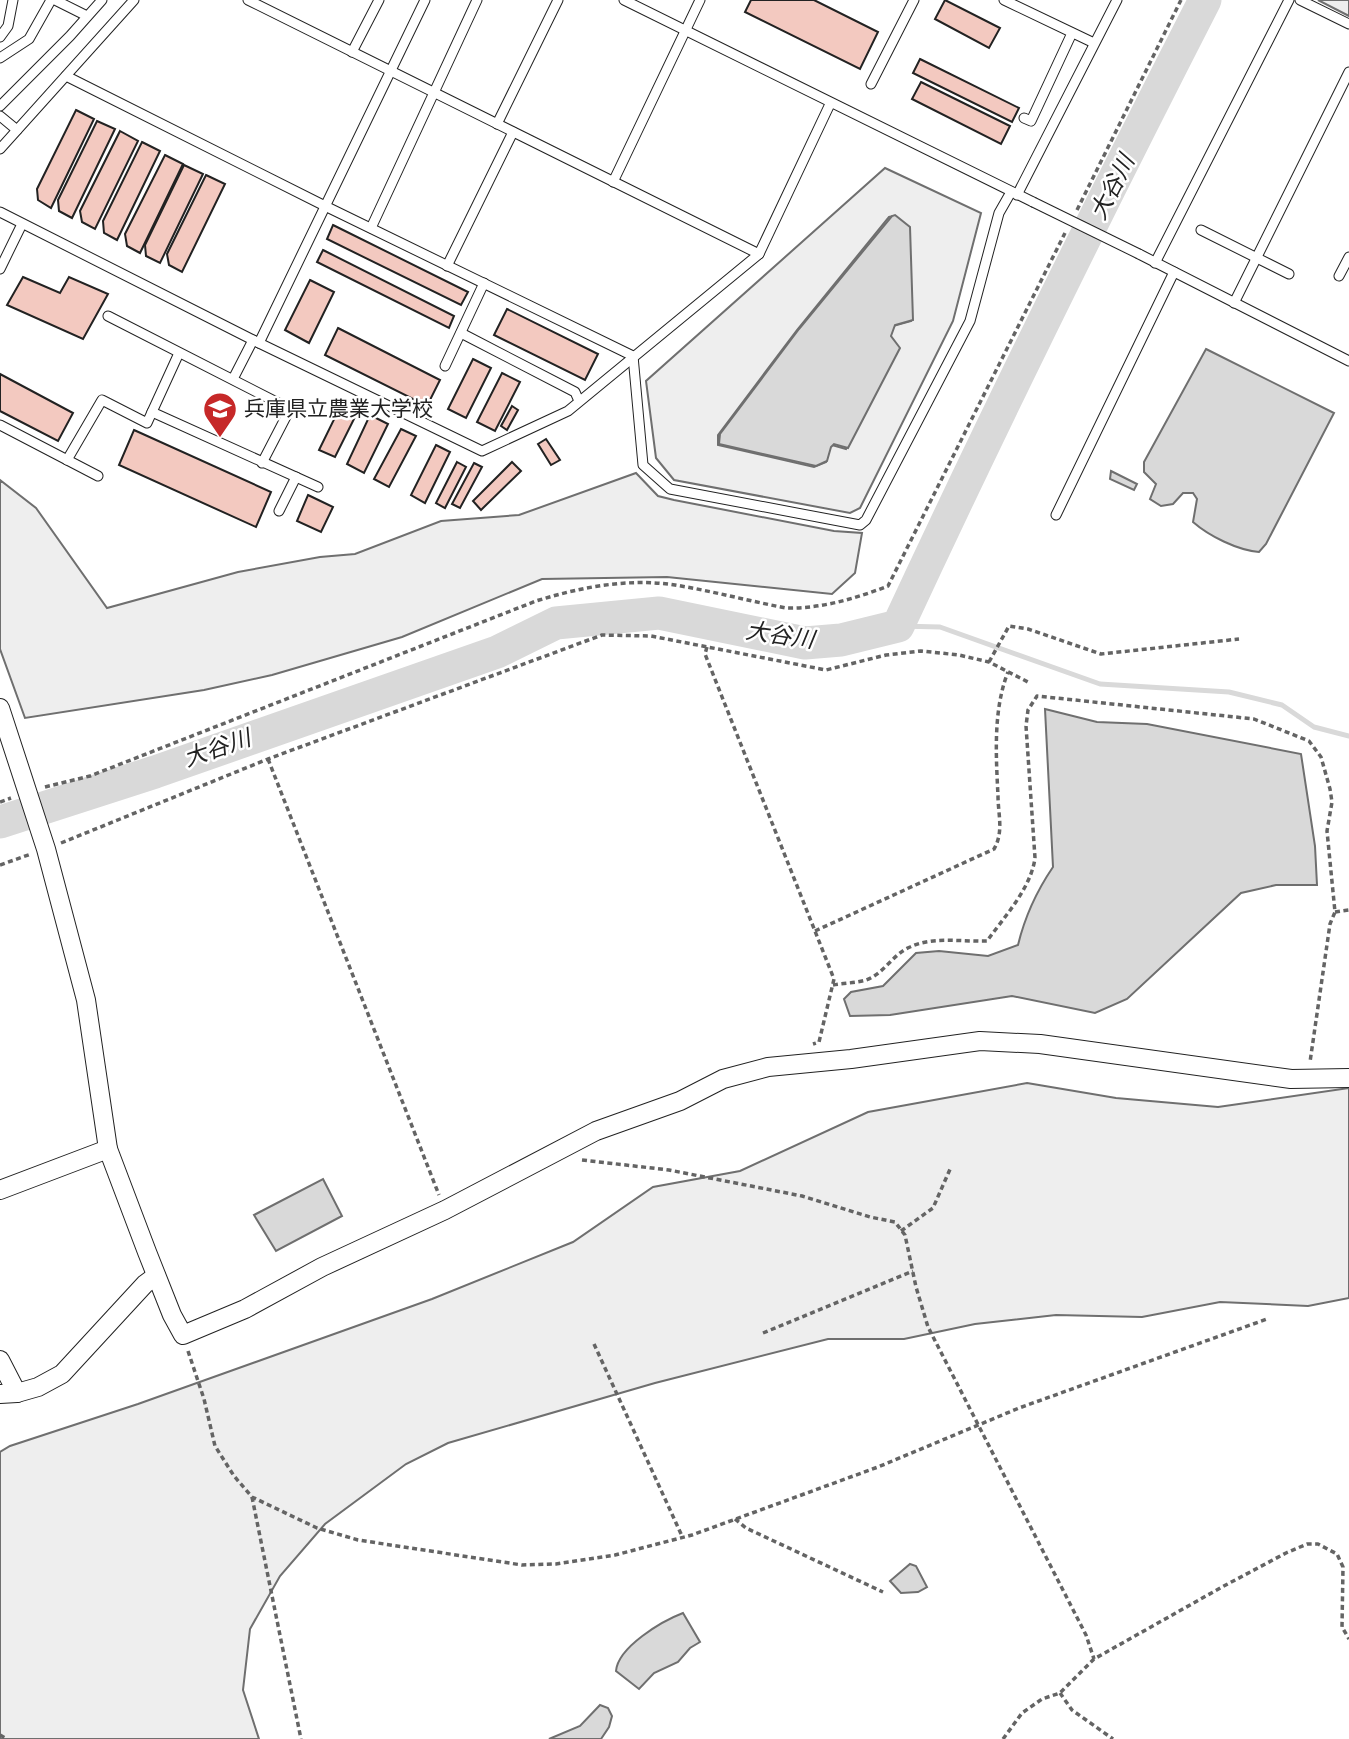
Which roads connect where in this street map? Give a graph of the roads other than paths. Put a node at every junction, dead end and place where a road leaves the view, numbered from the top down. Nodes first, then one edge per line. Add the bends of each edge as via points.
1 (13, 0) edge
2 (53, 0) edge
3 (102, 0) edge
4 (134, 0) edge
5 (248, 0) edge
6 (425, 0) edge
7 (477, 0) edge
8 (558, 0) edge
9 (624, 0) edge
10 (700, 0) edge
11 (914, 0) edge
12 (1004, 0) edge
13 (1117, 0) edge
14 (1289, 0) edge
15 (1300, 0) edge
16 (376, 1) edge
17 (88, 16) junction
18 (1349, 24) edge
19 (685, 31) junction
20 (1072, 33) junction
21 (0, 37) edge
22 (1094, 43) junction
23 (352, 52) junction
24 (0, 58) edge
25 (391, 71) junction
26 (1349, 72) edge
27 (66, 76) junction
28 (871, 84) dead end
29 (433, 93) junction
30 (830, 104) junction
31 (0, 106) edge
32 (0, 116) edge
33 (1024, 118) dead end
34 (497, 124) junction
35 (17, 130) junction
36 (513, 132) junction
37 (0, 149) edge
38 (613, 182) junction
39 (1014, 193) junction
40 (325, 206) junction
41 (0, 212) edge
42 (22, 224) junction
43 (370, 228) junction
44 (1200, 230) dead end
45 (759, 254) junction
46 (1349, 257) edge
47 (1256, 259) junction
48 (1155, 263) junction
49 (447, 266) junction
50 (0, 269) edge
51 (1174, 272) junction
52 (1289, 274) dead end
53 (1339, 275) dead end
54 (484, 284) junction
55 (1234, 303) junction
56 (108, 316) dead end
57 (461, 333) junction
58 (256, 342) junction
59 (179, 353) junction
60 (633, 356) junction
61 (1349, 361) edge
62 (445, 366) dead end
63 (233, 379) junction
64 (579, 401) junction
65 (152, 412) junction
66 (0, 425) edge
67 (67, 460) junction
68 (262, 463) junction
69 (98, 476) dead end
70 (296, 477) junction
71 (318, 487) dead end
72 (279, 511) dead end
73 (1056, 515) dead end
74 (0, 708) edge
75 (1349, 1078) edge
76 (108, 1149) junction
77 (0, 1190) edge
78 (156, 1276) junction
79 (0, 1360) edge
80 (9, 1393) edge

1 - 21 lane via 8,26
2 - 17 lane
2 - 24 lane via 29,39
3 - 17 lane
4 - 27 lane
5 - 23 lane
6 - 25 lane
7 - 29 lane
8 - 34 lane
9 - 19 lane
10 - 19 lane
11 - 28 lane
12 - 20 lane
13 - 22 lane
14 - 48 lane
15 - 18 lane
16 - 23 lane
17 - 31 lane
19 - 30 lane
19 - 38 lane
20 - 22 lane
20 - 33 lane via 1031,121
22 - 39 lane
23 - 25 lane
25 - 29 lane
25 - 40 lane
26 - 47 lane
27 - 35 lane
27 - 40 lane
29 - 34 lane
29 - 43 lane
30 - 39 lane
30 - 45 lane
32 - 35 lane
34 - 36 lane
35 - 37 lane
36 - 38 lane
36 - 49 lane
38 - 45 lane
39 - 48 lane, bridge
39 - 60 lane via 999,213 970,321 860,525 670,489 643,465
40 - 43 lane
40 - 58 lane
41 - 42 lane
42 - 50 lane
42 - 58 lane
43 - 49 lane
44 - 47 lane
45 - 60 lane
46 - 53 lane
47 - 52 lane
47 - 55 lane
48 - 51 lane
49 - 54 lane
51 - 55 lane
51 - 73 lane
54 - 57 lane
54 - 60 lane
55 - 61 lane
56 - 59 lane
57 - 62 lane
57 - 64 lane via 575,392
58 - 63 lane
58 - 64 lane via 482,451 568,411
59 - 63 lane
59 - 65 lane
60 - 64 lane
63 - 68 lane via 290,409
65 - 67 lane via 147,422 102,400
65 - 68 lane
66 - 67 lane
67 - 69 lane
68 - 70 lane
70 - 71 lane
70 - 72 lane
74 - 76 street via 45,845 86,1000
75 - 78 street via 1291,1079 1040,1044 980,1041 768,1067 723,1079 680,1101 596,1131 245,1309 183,1335
76 - 77 street
76 - 78 street
78 - 80 street via 62,1374 38,1387
79 - 80 street

